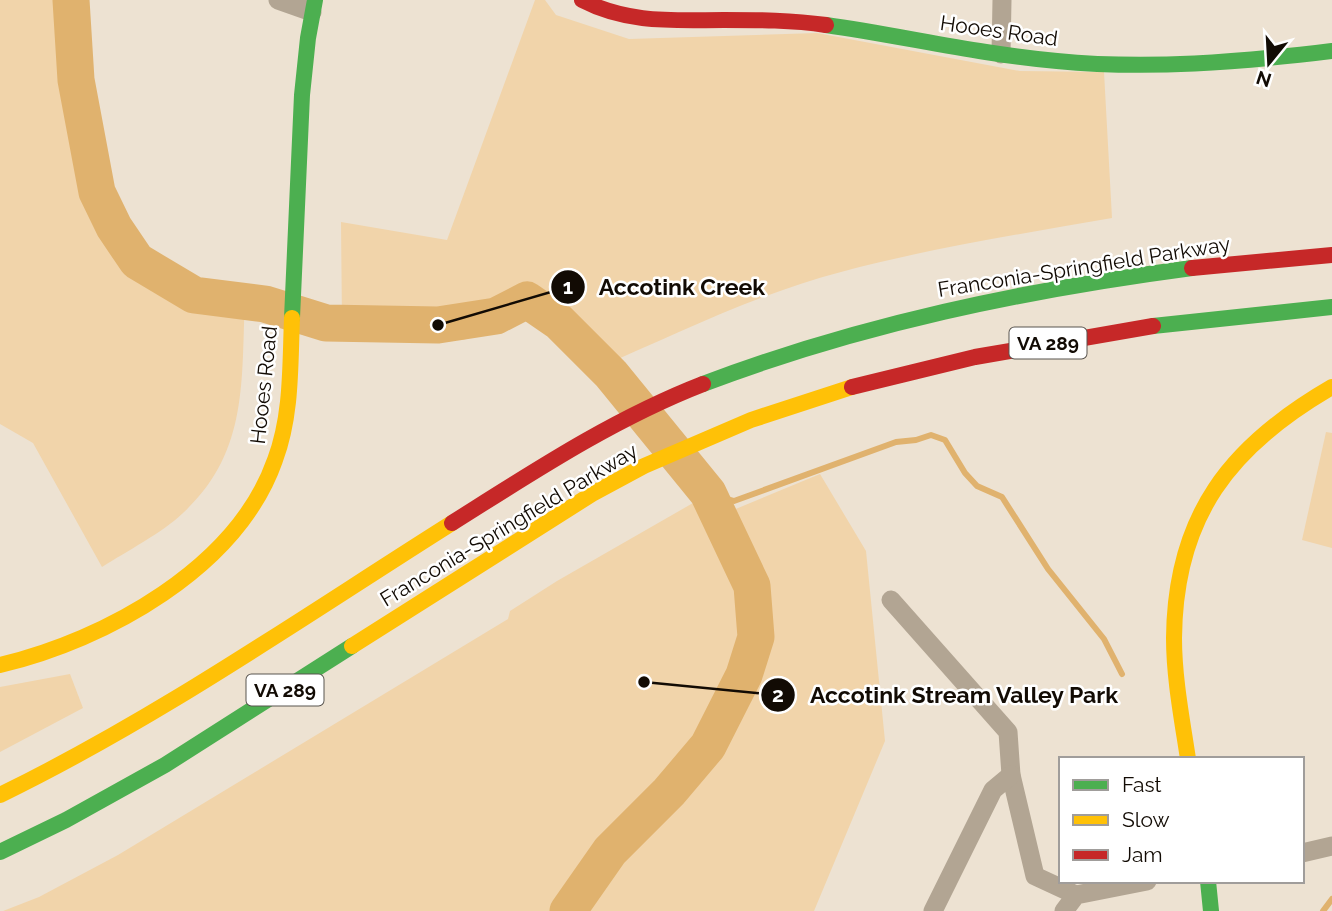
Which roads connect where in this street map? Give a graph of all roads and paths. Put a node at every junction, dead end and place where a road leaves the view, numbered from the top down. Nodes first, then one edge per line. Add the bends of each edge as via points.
1 (278, 0) edge
2 (582, 0) edge
3 (1002, 0) edge
4 (314, 6) edge
5 (1332, 51) edge
6 (1001, 54) junction
7 (1331, 255) edge
8 (1332, 307) edge
9 (1332, 387) edge
10 (891, 600) dead end
11 (0, 665) edge
12 (1188, 757) edge
13 (1011, 775) junction
14 (0, 795) edge
15 (1332, 846) edge
16 (0, 852) edge
17 (1304, 853) edge
18 (1140, 883) edge
19 (1208, 883) edge
20 (1070, 903) edge
21 (933, 911) edge
22 (1211, 911) edge

1 - 4 street
2 - 6 main road, Hooes Road via 608,13 647,21 810,23
3 - 6 street
4 - 11 main road, Hooes Road via 303,66 290,375 283,432 269,477 245,518 222,545 149,602 52,652
5 - 6 main road, Hooes Road via 1209,62 1124,63
7 - 14 main road, Franconia-Springfield Parkway / VA 289 via 1172,271 1028,293 808,345 709,380 602,429 131,726
8 - 16 main road, Franconia-Springfield Parkway / VA 289 via 1133,328 984,354 770,412 613,482 166,765
9 - 12 main road via 1278,419 1236,460 1205,507 1187,548 1175,602 1174,638
10 - 13 street via 1008,732
13 - 20 street via 1035,876
13 - 21 street via 993,790
15 - 17 street
18 - 20 street
19 - 22 main road

